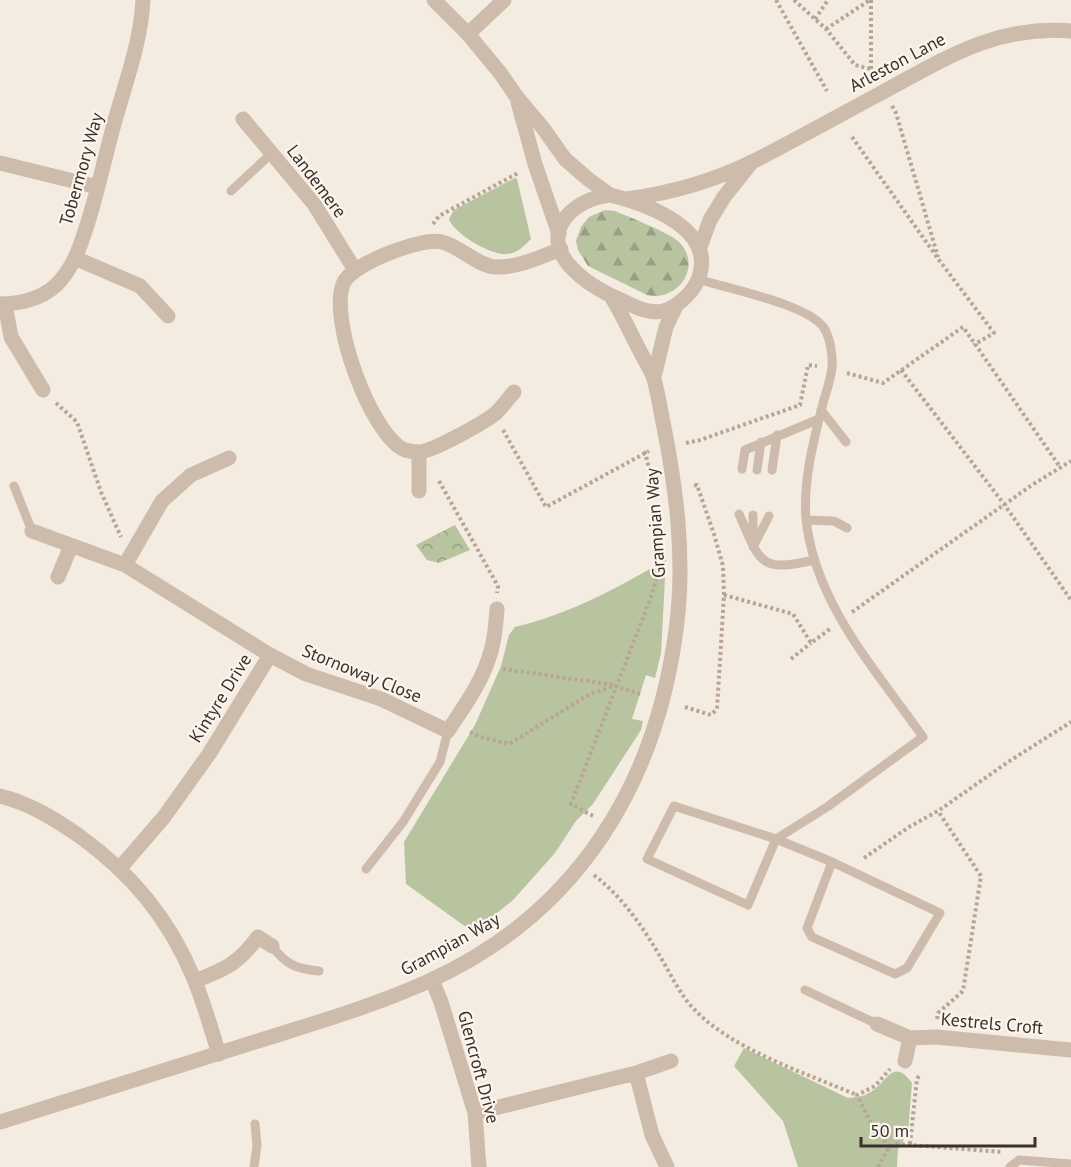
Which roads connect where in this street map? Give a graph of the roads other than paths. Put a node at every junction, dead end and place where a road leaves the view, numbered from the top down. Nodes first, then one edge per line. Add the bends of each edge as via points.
1 (143, 0) edge
2 (434, 0) edge
3 (504, 0) edge
4 (1071, 31) edge
5 (468, 34) junction
6 (516, 96) junction
7 (243, 119) dead end
8 (272, 153) junction
9 (752, 162) junction
10 (0, 163) edge
11 (98, 187) junction
12 (231, 191) dead end
13 (610, 195) junction
14 (627, 199) junction
15 (559, 234) junction
16 (561, 249) junction
17 (699, 250) junction
18 (75, 258) junction
19 (355, 270) junction
20 (699, 279) junction
21 (611, 296) junction
22 (2, 304) edge
23 (677, 304) junction
24 (168, 316) dead end
25 (654, 377) junction
26 (43, 390) road end
27 (514, 392) dead end
28 (820, 414) junction
29 (777, 435) junction
30 (761, 442) junction
31 (846, 442) dead end
32 (419, 457) junction
33 (229, 458) dead end
34 (742, 469) dead end
35 (757, 470) dead end
36 (772, 470) dead end
37 (15, 486) dead end
38 (419, 491) dead end
39 (739, 514) dead end
40 (753, 515) dead end
41 (770, 516) dead end
42 (806, 520) junction
43 (846, 528) dead end
44 (32, 531) joint
45 (71, 546) junction
46 (753, 547) junction
47 (127, 560) junction
48 (814, 560) junction
49 (58, 577) dead end
50 (497, 609) road end
51 (270, 655) junction
52 (448, 731) junction
53 (0, 796) edge
54 (776, 839) junction
55 (832, 862) junction
56 (120, 868) junction
57 (366, 869) dead end
58 (272, 946) joint
59 (319, 971) dead end
60 (432, 980) junction
61 (195, 981) junction
62 (805, 990) dead end
63 (877, 1024) joint
64 (910, 1038) junction
65 (1071, 1050) edge
66 (219, 1054) junction
67 (671, 1061) dead end
68 (905, 1061) road end
69 (636, 1073) junction
70 (475, 1113) junction
71 (0, 1122) edge
72 (255, 1124) dead end
73 (1071, 1164) edge
74 (254, 1167) edge
75 (479, 1167) edge
76 (667, 1167) edge
77 (1010, 1167) edge

1 - 11 street, Tobermory Way via 137,42
2 - 5 street
3 - 5 street
4 - 9 street, Arleston Lane via 1021,33 976,44
5 - 6 street
6 - 13 street via 565,159
6 - 15 street
7 - 8 street, Landemere
8 - 12 lane
8 - 19 street, Landemere via 314,204
9 - 14 street, Arleston Lane via 687,188
9 - 17 street, Arleston Lane via 710,220
10 - 11 street
11 - 18 street, Tobermory Way
13 - 14 street
13 - 15 street via 582,202 569,212
14 - 17 street via 682,227
15 - 16 street
16 - 19 street via 514,266 494,267 443,242 421,242
16 - 21 street via 568,265 579,276
17 - 20 street
18 - 22 street, Tobermory Way via 56,285 39,296
18 - 24 street via 140,286
19 - 32 street via 344,281 339,302 348,357 392,441
20 - 23 street
20 - 28 lane via 793,306 810,314 824,328 832,368
21 - 23 street via 646,310 661,311
21 - 25 street, Grampian Way
22 - 26 street via 11,337
23 - 25 street, Grampian Way via 666,327
25 - 60 street, Grampian Way via 675,489 680,570 672,663 650,741 610,825 582,866 516,929
27 - 32 street via 494,414
28 - 29 lane
28 - 31 lane
28 - 42 lane via 809,467
29 - 30 lane
29 - 36 lane
30 - 34 lane via 745,450
30 - 35 lane
32 - 38 street
33 - 47 street via 191,475 162,501
37 - 44 lane
39 - 46 lane
40 - 46 lane
41 - 46 lane
42 - 43 lane via 834,521
42 - 48 lane
44 - 45 street, Kintyre Drive
45 - 47 street, Kintyre Drive
45 - 49 street
46 - 48 lane via 773,566
47 - 51 street, Kintyre Drive
48 - 54 lane via 841,621 923,737
50 - 52 street via 486,667
51 - 52 street, Stornoway Close via 306,674 381,699
51 - 56 street, Kintyre Drive via 209,754 164,817
52 - 57 lane via 440,762 403,822
53 - 56 street via 43,812
54 - 54 lane via 748,905 647,859 674,806
54 - 55 lane
55 - 55 lane via 940,913 907,968 895,974 813,937 807,928
56 - 61 street via 162,916
58 - 59 lane via 280,958 300,969
58 - 61 street via 258,937 235,963
60 - 66 street, Grampian Way via 382,1001
60 - 70 street, Glencroft Drive
61 - 66 street
62 - 63 lane, Kestrels Croft
63 - 64 street, Kestrels Croft
64 - 65 street, Kestrels Croft
64 - 68 street
66 - 71 street, Grampian Way
67 - 69 street
69 - 70 street
69 - 76 street via 652,1135
70 - 75 street, Glencroft Drive
72 - 74 lane
73 - 77 lane via 1019,1160

